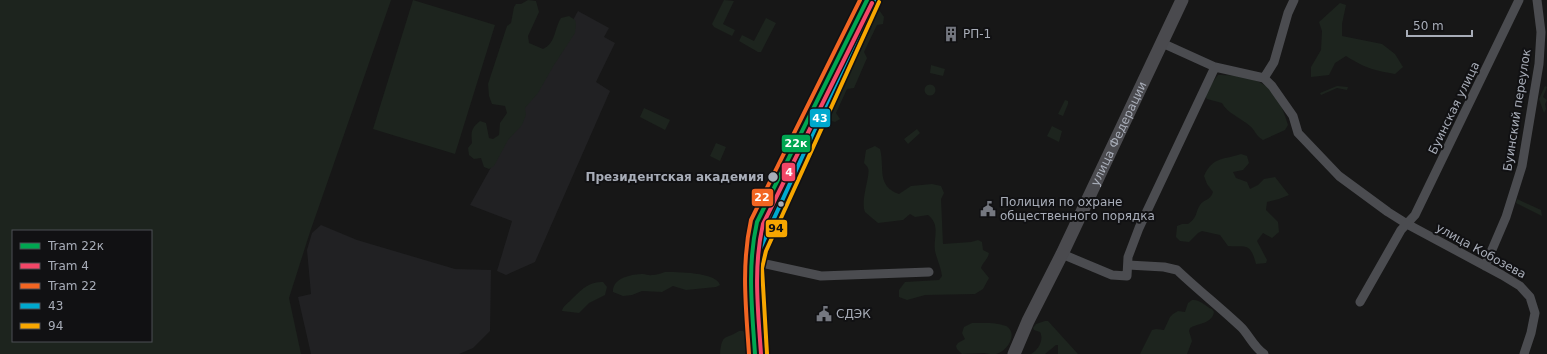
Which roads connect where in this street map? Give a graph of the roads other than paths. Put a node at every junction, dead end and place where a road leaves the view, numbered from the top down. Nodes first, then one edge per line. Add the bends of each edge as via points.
1 (874, 0) edge
2 (1182, 0) edge
3 (1294, 0) edge
4 (1519, 0) edge
5 (1537, 0) edge
6 (1162, 43) junction
7 (1215, 67) junction
8 (1264, 78) junction
9 (1407, 224) junction
10 (1062, 254) junction
11 (757, 262) junction
12 (1128, 265) junction
13 (1485, 266) junction
14 (929, 272) dead end
15 (1360, 302) dead end
16 (761, 354) edge
17 (1014, 354) edge
18 (1264, 354) edge
19 (1524, 354) edge

1 - 11 main road via 763,241
2 - 6 main road, улица Федерации
3 - 8 street via 1288,12 1274,62
4 - 9 street, Буинская улица via 1415,215
5 - 13 street, Буинский переулок via 1541,32 1539,64 1522,166 1506,217
6 - 7 street
6 - 10 main road, улица Федерации
7 - 8 street
7 - 12 street via 1139,228 1128,257
8 - 9 street via 1293,116 1298,133 1320,157 1339,176
9 - 13 street, улица Кобозева
9 - 15 street, Буинская улица
10 - 12 street via 1112,276 1127,276
10 - 17 main road, улица Федерации
11 - 14 street via 821,276
11 - 16 main road
12 - 18 street via 1177,270 1238,324
13 - 19 street, улица Кобозева via 1520,286 1530,297 1535,313

